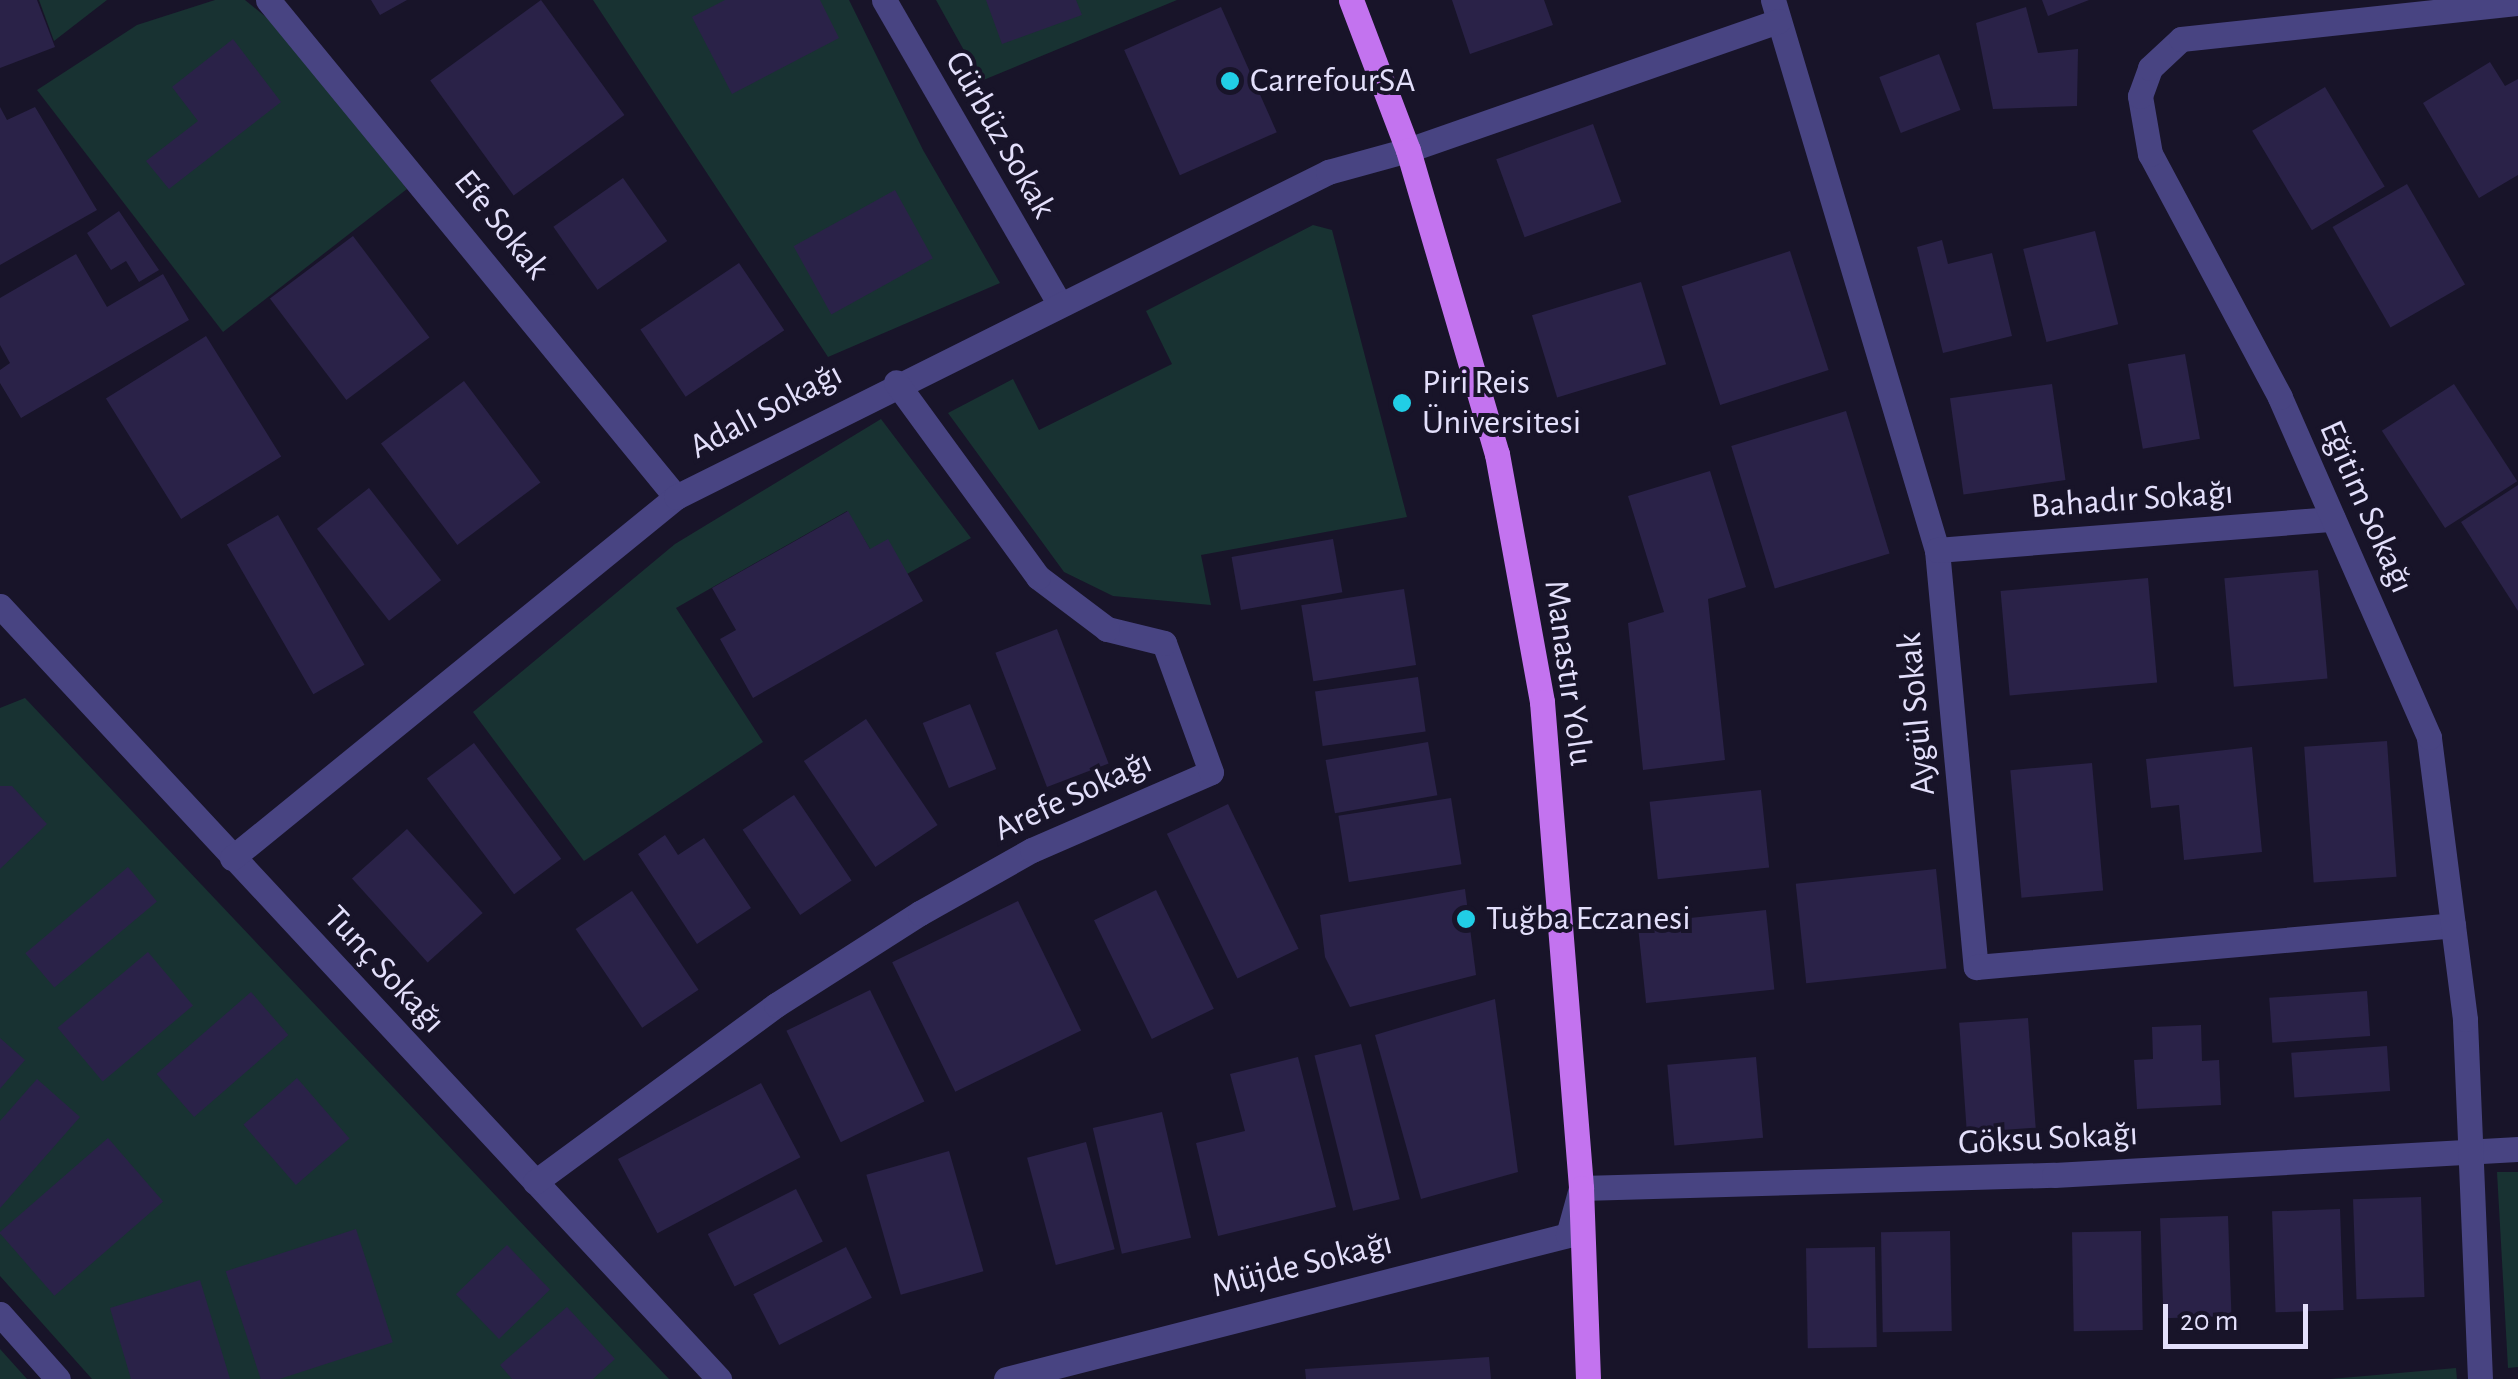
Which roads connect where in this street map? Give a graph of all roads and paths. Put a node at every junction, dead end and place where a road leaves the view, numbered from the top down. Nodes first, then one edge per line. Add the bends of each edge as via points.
1 (268, 0) edge
2 (884, 0) edge
3 (1352, 0) edge
4 (2518, 2) edge
5 (1776, 10) edge
6 (1408, 150) junction
7 (1059, 303) junction
8 (896, 382) junction
9 (676, 497) junction
10 (2334, 519) junction
11 (1936, 550) junction
12 (0, 606) edge
13 (232, 858) junction
14 (2453, 925) junction
15 (2470, 1149) junction
16 (2518, 1150) edge
17 (535, 1182) junction
18 (1582, 1188) junction
19 (0, 1314) edge
20 (58, 1379) edge
21 (719, 1379) edge
22 (1006, 1379) edge
23 (1588, 1379) edge
24 (2480, 1379) edge

1 - 9 street, Efe Sokak
2 - 7 street, Gürbüz Sokak
3 - 6 main road, Manastır Yolu
4 - 10 street, Eğitim Sokağı via 2181,39 2150,68 2140,96 2150,154 2280,397
5 - 6 street, Adalı Sokağı
5 - 11 street, Aygül Sokak
6 - 7 street, Adalı Sokağı via 1328,172
6 - 18 main road, Manastır Yolu via 1497,454 1542,702
7 - 8 street, Adalı Sokağı
8 - 9 street, Adalı Sokağı
8 - 17 street, Arefe Sokağı via 1038,577 1107,629 1164,643 1211,772 1032,850 920,913 776,1005
9 - 13 street, Adalı Sokağı
10 - 11 street, Bahadır Sokağı
10 - 14 street, Eğitim Sokağı via 2429,737
11 - 14 street, Aygül Sokak via 1976,967
12 - 13 street, Tunç Sokağı
13 - 17 street, Tunç Sokağı
14 - 15 street, Eğitim Sokağı
15 - 16 street, Göksu Sokağı
15 - 18 street, Göksu Sokağı via 2054,1175
15 - 24 street, Eğitim Sokağı
17 - 21 street, Tunç Sokağı
18 - 22 street, Müjde Sokağı via 1568,1235
18 - 23 main road, Manastır Yolu
19 - 20 street

